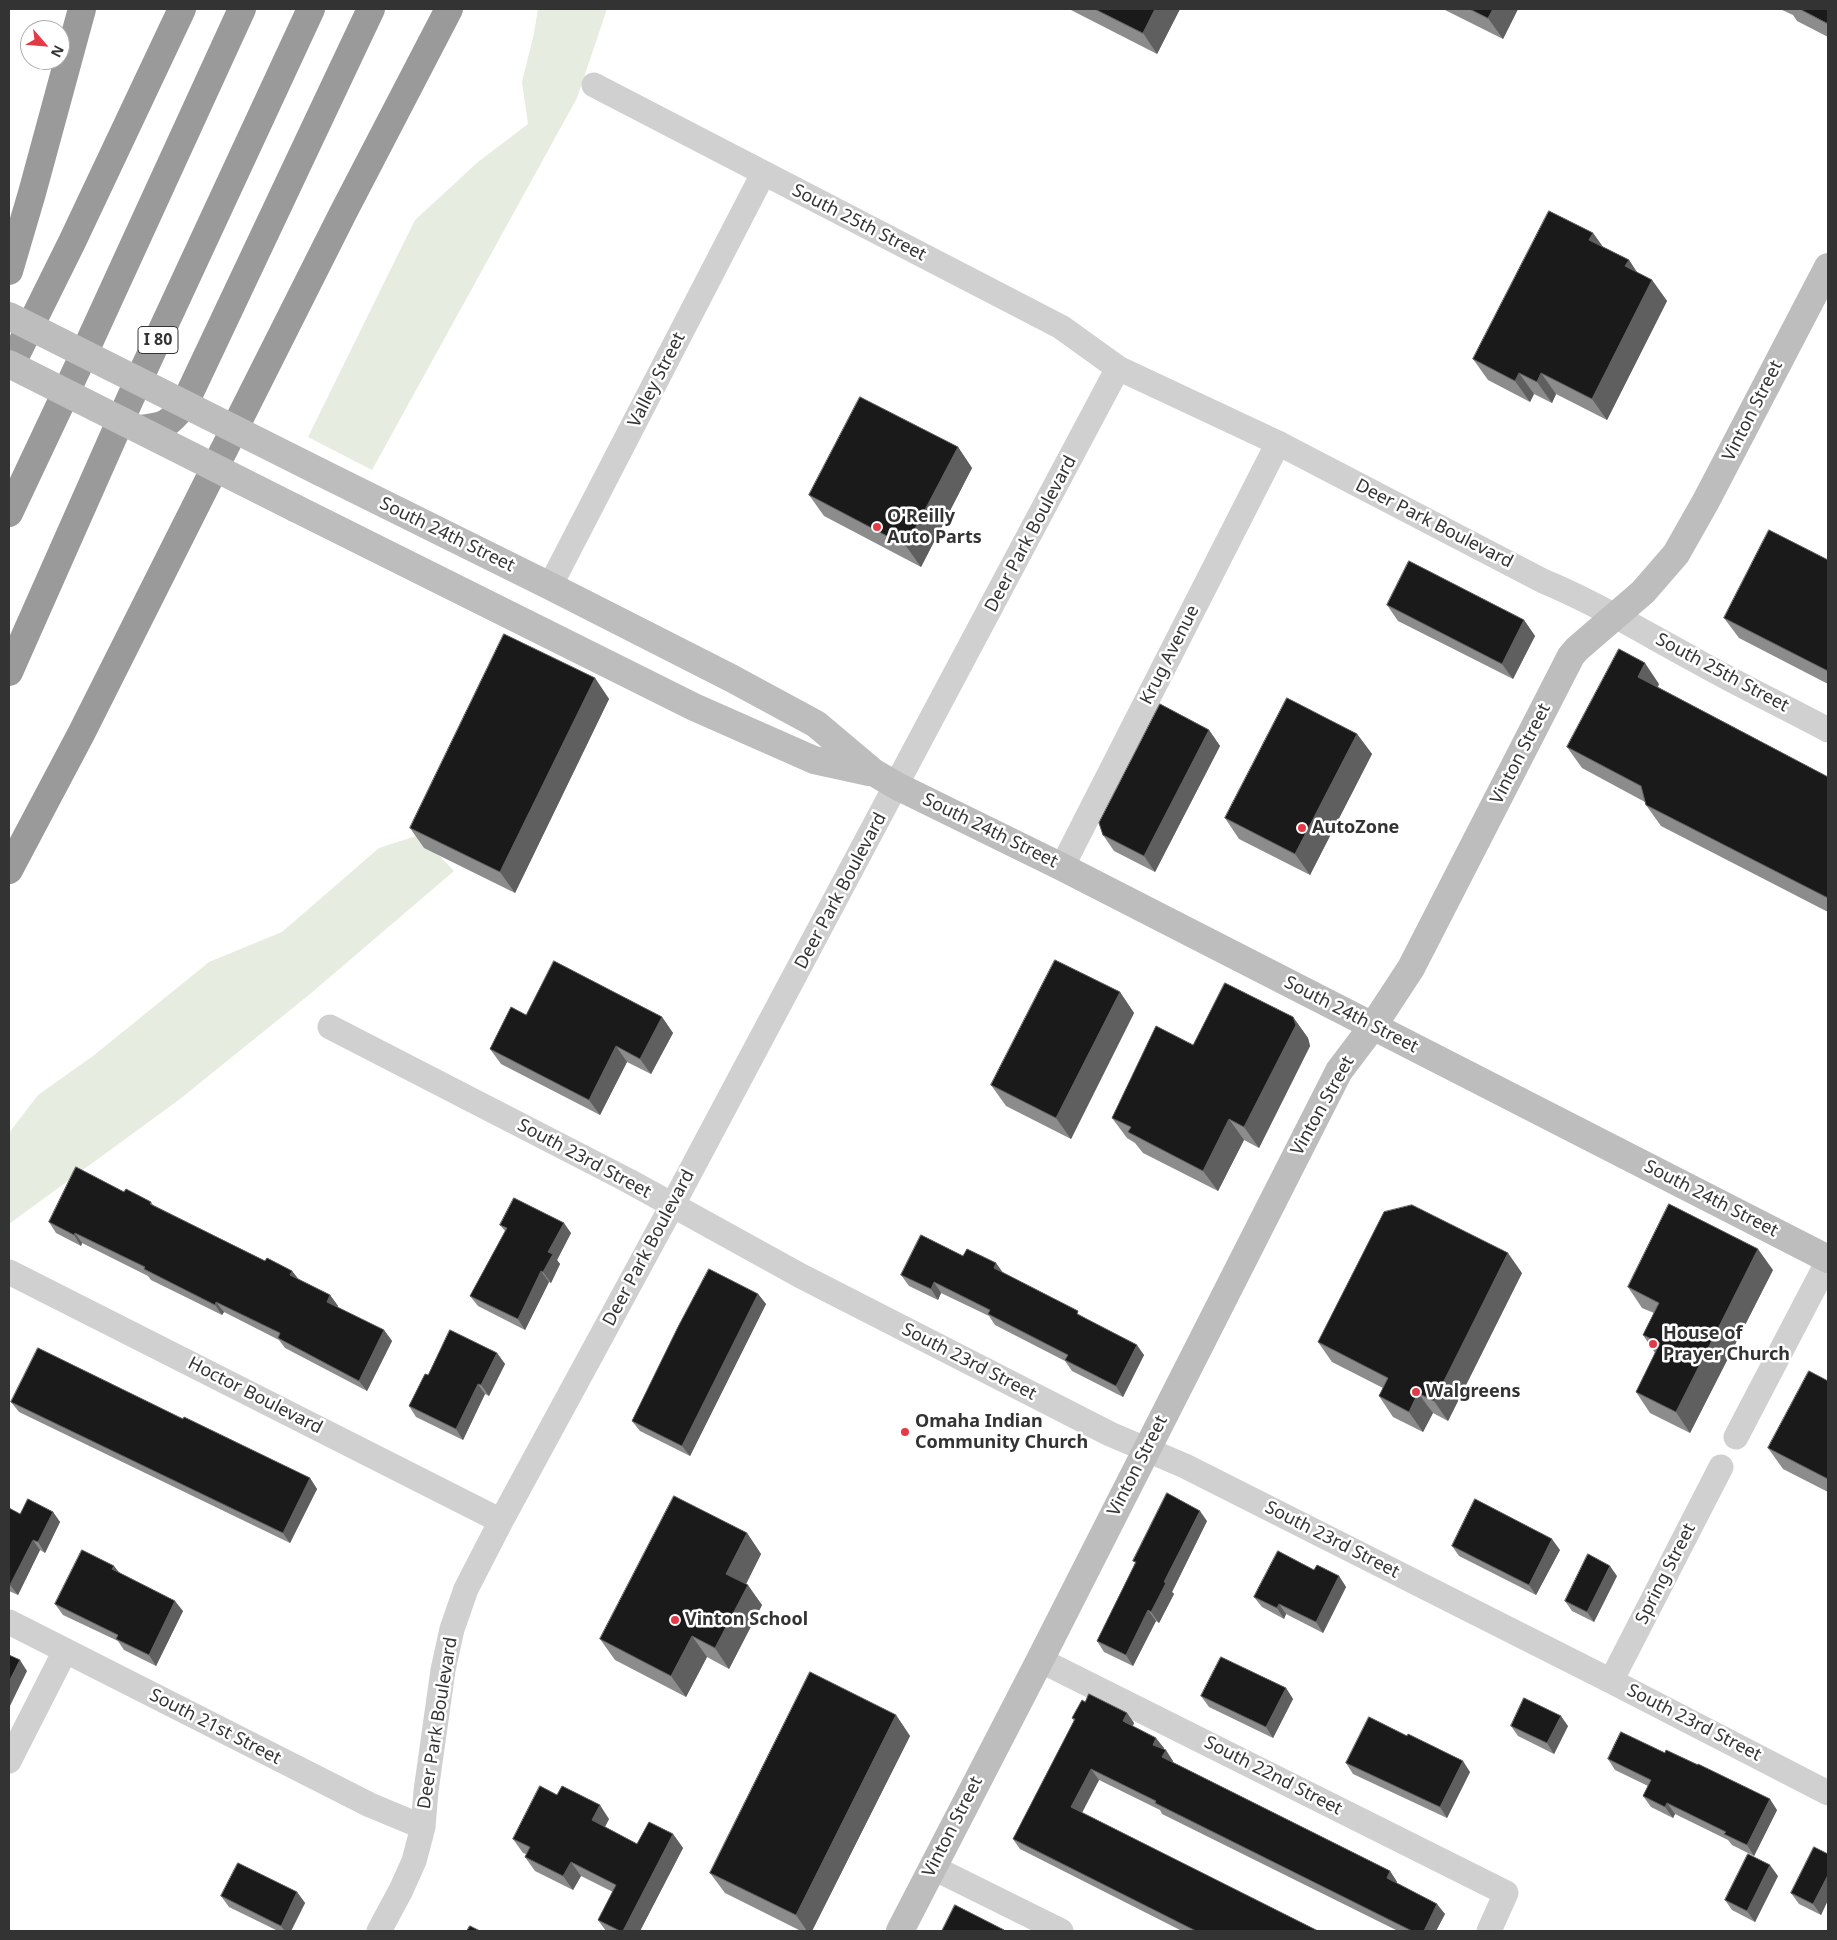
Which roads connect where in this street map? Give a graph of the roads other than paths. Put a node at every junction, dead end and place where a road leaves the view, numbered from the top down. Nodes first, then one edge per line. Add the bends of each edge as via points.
1 (82, 9) edge
2 (182, 9) edge
3 (242, 9) edge
4 (311, 9) edge
5 (371, 9) edge
6 (449, 9) edge
7 (594, 86) dead end
8 (763, 174) junction
9 (1828, 267) edge
10 (9, 271) edge
11 (20, 322) edge
12 (10, 364) edge
13 (1118, 368) junction
14 (184, 405) junction
15 (141, 429) junction
16 (1278, 444) junction
17 (9, 513) edge
18 (550, 586) junction
19 (1616, 616) junction
20 (9, 672) edge
21 (1828, 730) edge
22 (873, 772) junction
23 (897, 786) junction
24 (1062, 867) junction
25 (9, 870) edge
26 (330, 1026) dead end
27 (1373, 1026) junction
28 (672, 1206) junction
29 (1828, 1260) edge
30 (9, 1272) edge
31 (1736, 1437) dead end
32 (1146, 1449) junction
33 (1721, 1467) dead end
34 (501, 1521) junction
35 (9, 1622) edge
36 (65, 1651) junction
37 (1040, 1660) junction
38 (1611, 1681) junction
39 (9, 1762) edge
40 (1828, 1793) edge
41 (423, 1827) junction
42 (932, 1867) junction
43 (379, 1931) edge
44 (900, 1931) edge
45 (1061, 1931) edge
46 (1489, 1931) edge

1 - 10 highway
2 - 11 highway
3 - 17 highway
4 - 20 highway, I 80 via 130,399
5 - 14 highway
6 - 25 highway
7 - 8 street, South 25th Street
8 - 13 street, South 25th Street via 1062,327
8 - 18 street, Valley Street
9 - 19 main road, Vinton Street via 1676,554 1643,592
11 - 12 highway
11 - 14 main road, South 24th Street, bridge
12 - 15 main road, South 24th Street, bridge
13 - 16 street, Deer Park Boulevard
13 - 23 street, Deer Park Boulevard
14 - 15 highway via 171,422
14 - 18 main road, South 24th Street, bridge
15 - 22 main road, South 24th Street, bridge via 694,708 814,760
16 - 19 street, Deer Park Boulevard
16 - 24 street, Krug Avenue
18 - 22 main road, South 24th Street via 816,724
19 - 21 street, South 25th Street
19 - 27 main road, Vinton Street via 1571,656 1411,968
22 - 23 main road, South 24th Street
23 - 24 main road, South 24th Street
23 - 28 street, Deer Park Boulevard
24 - 27 main road, South 24th Street
26 - 28 street, South 23rd Street
27 - 29 main road, South 24th Street
27 - 32 main road, Vinton Street via 1339,1071
28 - 32 street, South 23rd Street via 801,1276 1110,1434
28 - 34 street, Deer Park Boulevard
29 - 31 street
30 - 34 street, Hoctor Boulevard
32 - 37 main road, Vinton Street
32 - 38 street, South 23rd Street
33 - 38 street, Spring Street
34 - 41 street, Deer Park Boulevard via 466,1589 452,1629
35 - 36 street, South 21st Street
36 - 39 street
36 - 41 street, South 21st Street via 370,1805
37 - 42 main road, Vinton Street
37 - 46 street, South 22nd Street via 1506,1893
38 - 40 street, South 23rd Street
41 - 43 street, Deer Park Boulevard via 414,1861
42 - 44 main road, Vinton Street
42 - 45 street

